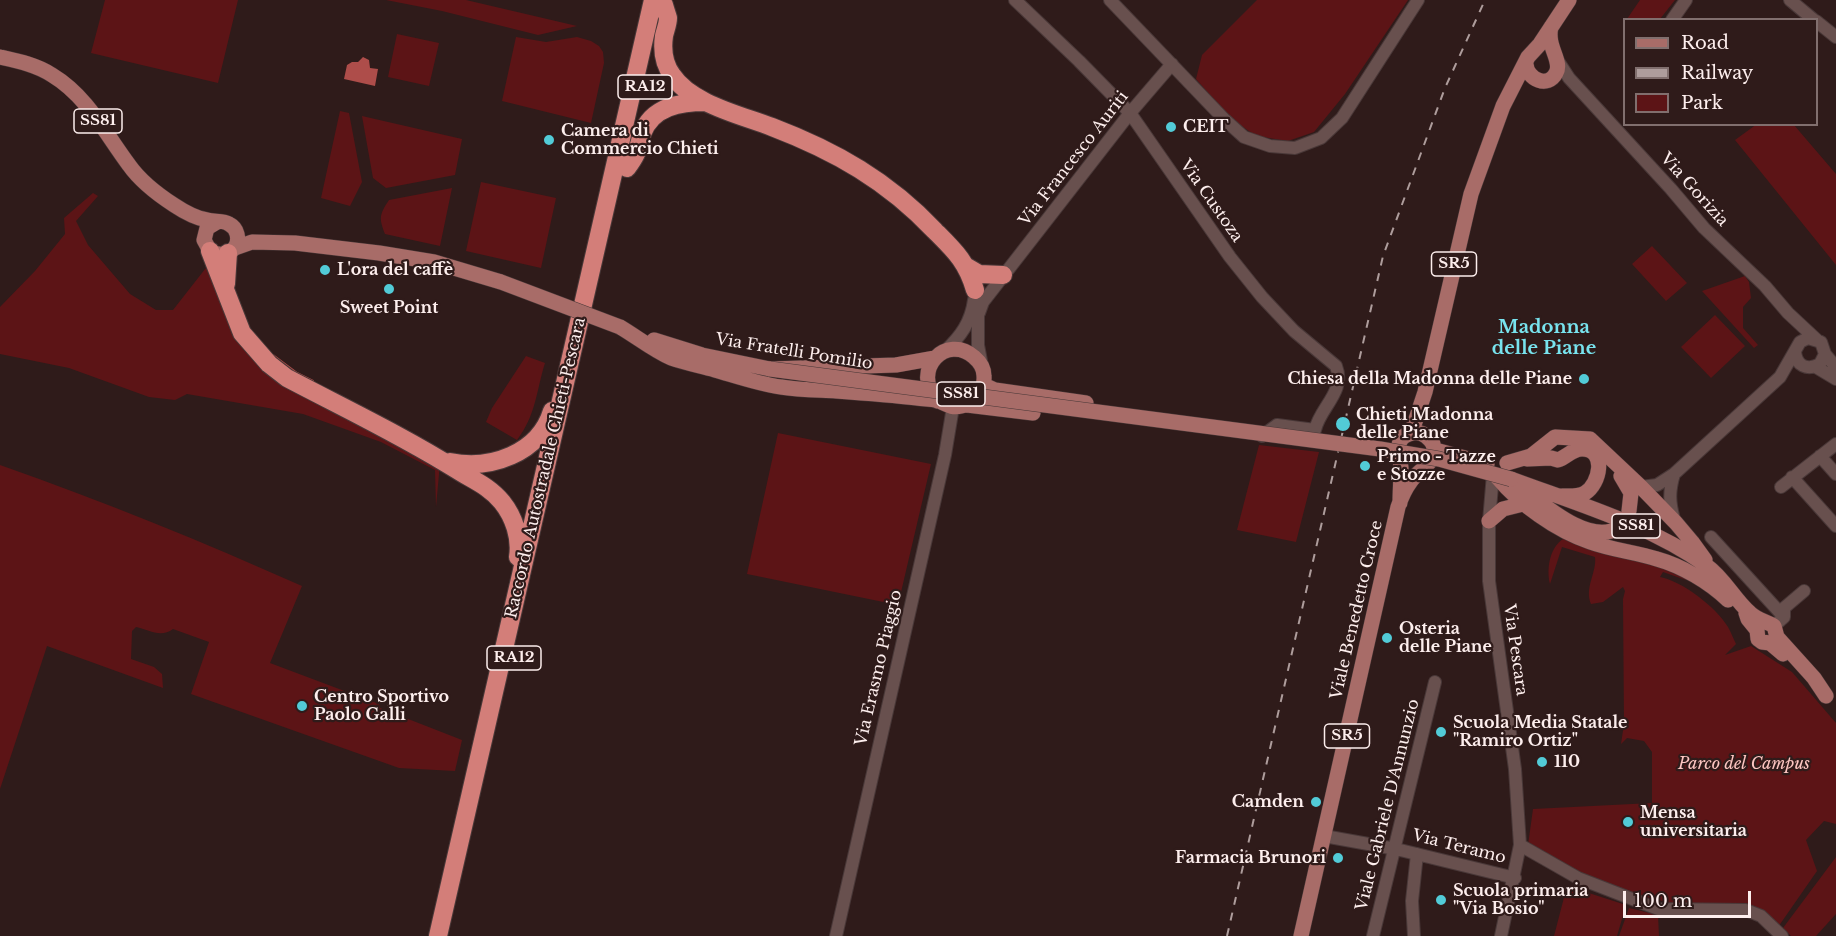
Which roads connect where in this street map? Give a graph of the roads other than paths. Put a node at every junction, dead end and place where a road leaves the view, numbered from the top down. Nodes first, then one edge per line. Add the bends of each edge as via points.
1 (1015, 0) edge
2 (1110, 0) edge
3 (1418, 0) edge
4 (1569, 0) edge
5 (1686, 0) edge
6 (1790, 0) edge
7 (661, 2) edge
8 (1673, 18) edge
9 (1812, 18) edge
10 (1818, 22) edge
11 (1551, 27) junction
12 (1836, 37) edge
13 (0, 57) edge
14 (1555, 57) junction
15 (1530, 58) junction
16 (1172, 64) junction
17 (1544, 80) junction
18 (1578, 86) junction
19 (706, 102) junction
20 (1130, 114) junction
21 (1495, 130) junction
22 (627, 168) junction
23 (180, 209) junction
24 (217, 222) junction
25 (234, 228) junction
26 (295, 243) junction
27 (220, 249) junction
28 (967, 267) junction
29 (1003, 276) junction
30 (975, 290) junction
31 (979, 313) junction
32 (1788, 313) junction
33 (620, 327) junction
34 (1817, 340) junction
35 (1796, 348) junction
36 (940, 354) junction
37 (1825, 354) junction
38 (1813, 367) junction
39 (1836, 367) edge
40 (770, 369) junction
41 (1780, 377) junction
42 (983, 378) junction
43 (1836, 378) edge
44 (566, 380) junction
45 (1425, 392) junction
46 (937, 400) junction
47 (964, 404) junction
48 (1153, 419) junction
49 (1407, 435) junction
50 (1836, 444) edge
51 (1560, 445) junction
52 (1599, 446) junction
53 (1434, 448) junction
54 (1820, 456) junction
55 (1524, 459) junction
56 (1400, 460) junction
57 (443, 461) junction
58 (1420, 469) junction
59 (1492, 471) junction
60 (1674, 474) junction
61 (1836, 474) edge
62 (1792, 477) junction
63 (1511, 479) junction
64 (1641, 487) junction
65 (1781, 487) dead end
66 (1556, 496) junction
67 (1400, 503) junction
68 (1522, 504) junction
69 (1629, 511) dead end
70 (1489, 521) junction
71 (1676, 523) junction
72 (1836, 526) edge
73 (1620, 527) dead end
74 (1712, 537) dead end
75 (1710, 568) junction
76 (1804, 591) dead end
77 (510, 624) junction
78 (1765, 625) junction
79 (1435, 682) dead end
80 (1831, 701) edge
81 (1324, 836) junction
82 (1520, 845) junction
83 (1396, 849) junction
84 (1417, 854) junction
85 (1515, 878) junction
86 (438, 936) edge
87 (451, 936) edge
88 (836, 936) edge
89 (1301, 936) edge
90 (1373, 936) edge
91 (1414, 936) edge
92 (1501, 936) edge
93 (1782, 936) edge

1 - 20 street, Via Custoza
2 - 16 street
3 - 16 street via 1342,118 1321,138 1295,148 1270,146 1244,137
4 - 11 main road, SR5
5 - 8 street
6 - 9 street
7 - 19 highway via 668,19 663,46 666,65 678,82
7 - 22 highway, Raccordo Autostradale Chieti-Pescara / RA12
7 - 44 highway, Raccordo Autostradale Chieti-Pescara / RA12
10 - 12 street
11 - 14 main road via 1549,35
11 - 15 main road, SR5
13 - 23 main road, SS81 via 39,68 67,85 85,103 142,181
14 - 15 main road via 1541,49
14 - 17 main road via 1557,72
14 - 18 street, Via Gorizia
15 - 17 main road via 1531,76
15 - 21 main road, SR5 via 1503,106
16 - 20 street, Via Francesco Auriti
17 - 18 street
17 - 21 main road, SR5 via 1514,95
18 - 32 street, Via Gorizia via 1704,228
19 - 22 highway via 677,104 659,112 643,132 638,153
19 - 28 highway via 811,142 858,167 924,219
20 - 29 street, Via Francesco Auriti
20 - 47 street, Via Custoza via 1262,297 1294,331 1336,366 1336,393 1320,414 1315,430 1277,425 1259,439
21 - 45 main road, SR5 via 1468,204
22 - 87 highway, Raccordo Autostradale Chieti-Pescara / RA12
23 - 24 main road, SS81
23 - 27 main road
24 - 25 main road, SS81
24 - 27 main road via 207,228 204,236
25 - 26 main road, Via Fratelli Pomilio / SS81
25 - 27 main road via 238,238
26 - 27 main road, Via Fratelli Pomilio via 252,242
26 - 33 main road, Via Fratelli Pomilio / SS81, bridge via 414,258 501,282
27 - 57 highway via 225,289 235,318 242,333 269,364 287,378
28 - 29 highway via 986,276
28 - 30 highway
29 - 30 street, Via Francesco Auriti
29 - 31 street, Via Francesco Auriti
30 - 31 street
30 - 36 street via 968,325
31 - 42 street
32 - 34 street, Via Gorizia
32 - 35 street, Via Gorizia
33 - 40 main road, Via Fratelli Pomilio / SS81 via 702,356
33 - 46 main road via 671,358 780,387
34 - 35 street via 1808,338
34 - 37 street
35 - 38 street via 1797,361
35 - 41 street
36 - 40 main road, bridge via 896,365
36 - 42 main road via 954,349 973,355
36 - 46 main road via 929,366 927,375 927,384
37 - 38 street
37 - 39 street
38 - 41 street
38 - 43 street
40 - 48 main road, Via Fratelli Pomilio / SS81, bridge
41 - 60 street
42 - 47 main road via 981,391
42 - 48 main road, bridge via 995,390 1121,408
44 - 57 highway via 555,397 547,424 521,450 483,464
44 - 77 highway, Raccordo Autostradale Chieti-Pescara / RA12
45 - 49 main road, SR5
45 - 53 main road, SR5 via 1425,424
46 - 47 main road
47 - 48 main road via 1122,425
47 - 88 street, Via Erasmo Piaggio via 945,454
48 - 63 main road, Via Fratelli Pomilio / SS81, bridge via 1412,454
49 - 53 main road via 1417,433
49 - 56 main road, SR5 via 1397,448
50 - 54 street
51 - 52 main road via 1586,438
51 - 55 main road
51 - 55 main road via 1546,448 1551,458
51 - 66 main road via 1593,453 1599,463 1592,486 1583,494
52 - 64 main road
52 - 69 main road via 1629,487
53 - 58 main road, SR5 via 1429,464
53 - 59 main road
54 - 61 street
54 - 62 street
55 - 59 main road via 1507,463 1504,472
56 - 58 main road via 1409,468
56 - 67 main road, SR5
57 - 77 highway via 487,487 515,525 519,555 507,610
58 - 67 main road, SR5
59 - 68 main road
59 - 70 street, Via Pescara
60 - 64 street via 1657,485
60 - 71 street via 1669,490
62 - 65 street
62 - 72 street
63 - 66 main road, SS81
63 - 73 main road via 1575,526 1599,533
64 - 71 main road
66 - 75 main road, SS81 via 1642,528
67 - 81 main road, Viale Benedetto Croce / SR5
68 - 70 main road via 1503,509
68 - 78 main road via 1582,539 1659,559 1697,577
70 - 82 street, Via Pescara via 1489,581 1515,769
71 - 75 main road
74 - 78 street
75 - 78 main road, SS81
76 - 78 street
77 - 86 highway, Raccordo Autostradale Chieti-Pescara / RA12
78 - 80 main road, SS81
79 - 83 street, Viale Gabriele D'Annunzio
81 - 83 street, Via Teramo
81 - 89 main road, Viale Benedetto Croce / SR5
82 - 85 street, Via Pescara
82 - 93 street via 1578,878 1658,909 1746,910 1761,916
83 - 84 street, Via Teramo
83 - 90 street, Viale Gabriele D'Annunzio
84 - 85 street, Via Teramo
84 - 91 street via 1412,901
85 - 92 street, Via Pescara

